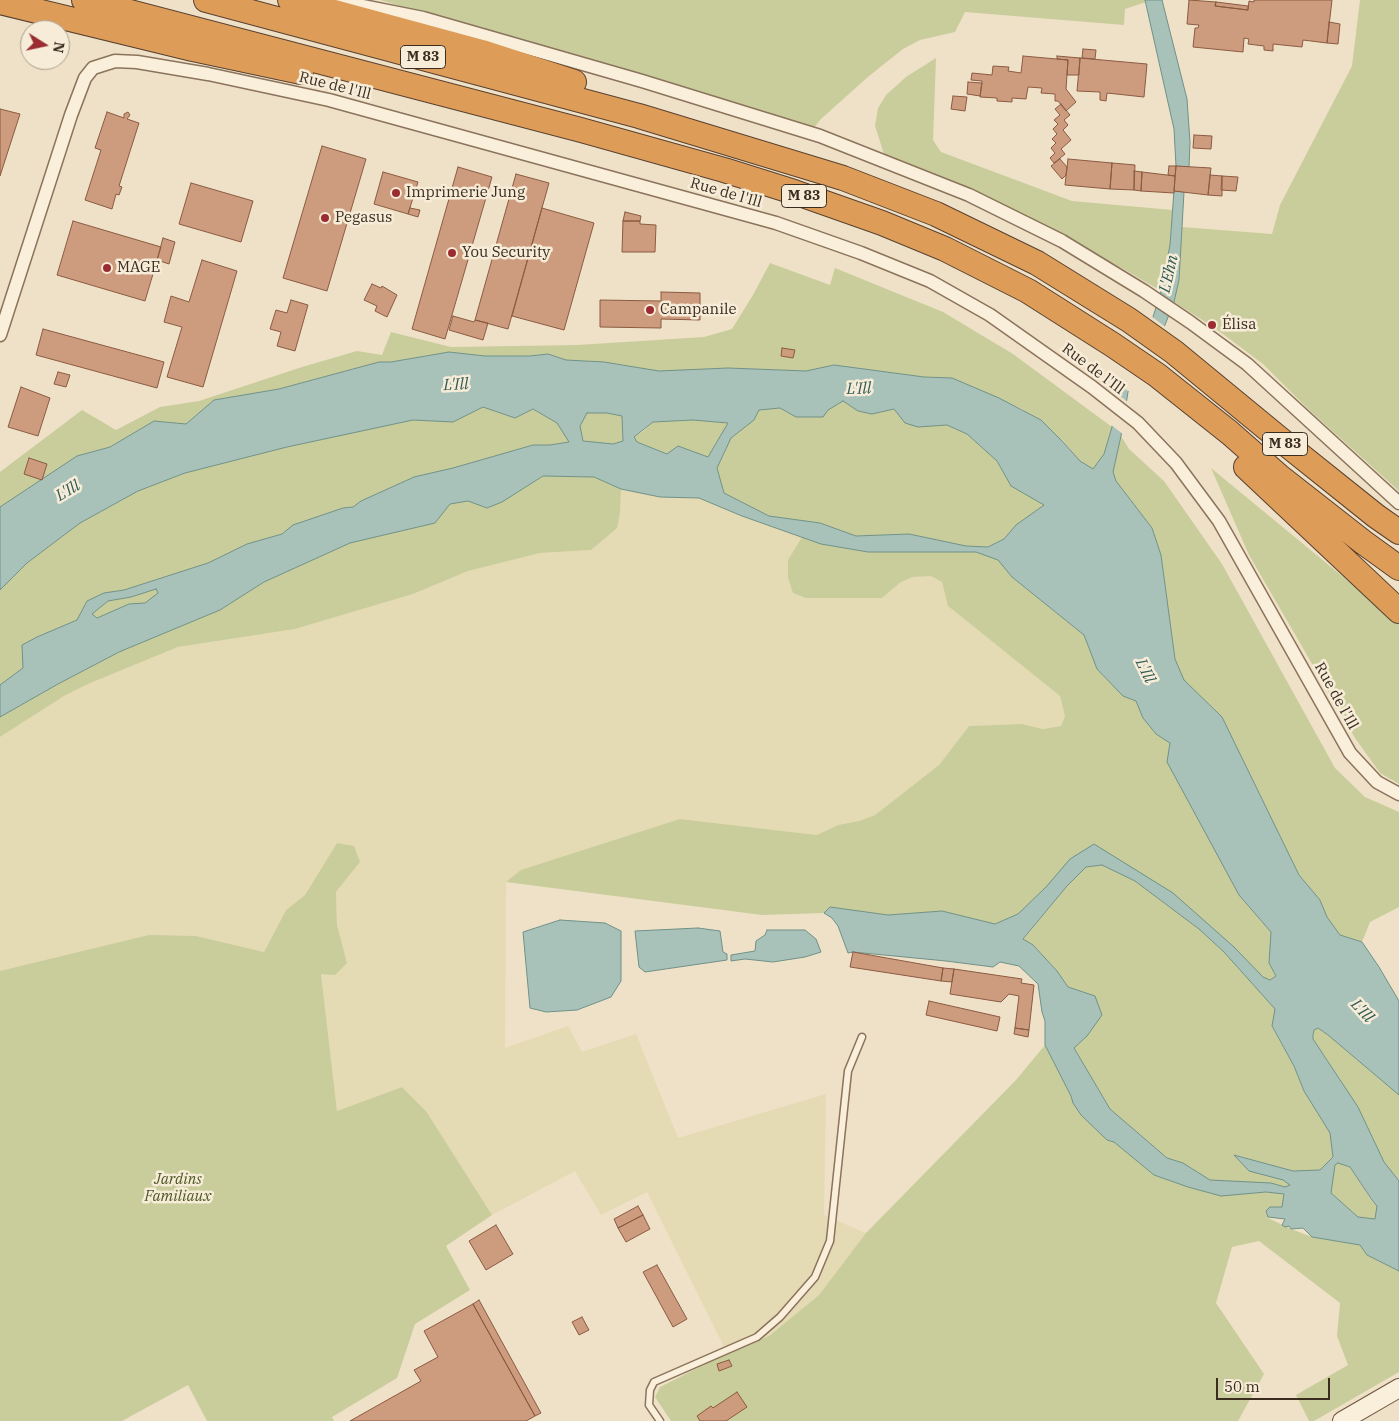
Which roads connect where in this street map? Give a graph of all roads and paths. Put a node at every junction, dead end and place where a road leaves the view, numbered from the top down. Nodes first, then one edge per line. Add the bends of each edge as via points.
1 (84, 0) edge
2 (206, 0) edge
3 (290, 0) edge
4 (333, 0) edge
5 (7, 5) edge
6 (473, 102) junction
7 (639, 116) junction
8 (0, 335) edge
9 (1230, 433) junction
10 (1399, 503) edge
11 (1399, 532) edge
12 (1399, 568) edge
13 (1399, 611) edge
14 (1399, 794) edge
15 (862, 1037) dead end
16 (1399, 1388) edge
17 (660, 1421) edge
18 (1342, 1421) edge

1 - 6 highway, M 83
2 - 7 highway, M 83
3 - 7 highway via 482,52 586,86 624,99
4 - 10 street via 423,18 642,81 820,136 969,195 1062,241 1190,322 1247,364
5 - 6 highway via 438,106
6 - 9 highway, M 83 via 724,170 882,223 945,249 1028,291 1113,345
7 - 11 highway, M 83 via 843,178 936,214 1037,263 1174,352
8 - 14 street, Rue de l'Ill via 85,78 93,68 115,61 208,74 329,100 776,223 930,281 990,314 1138,423 1176,463 1219,521 1350,753 1377,782
9 - 12 highway, M 83 via 1362,542
9 - 13 highway via 1245,466
15 - 17 lane via 848,1070 830,1241 816,1277 757,1337 654,1382 649,1405
16 - 18 main road

